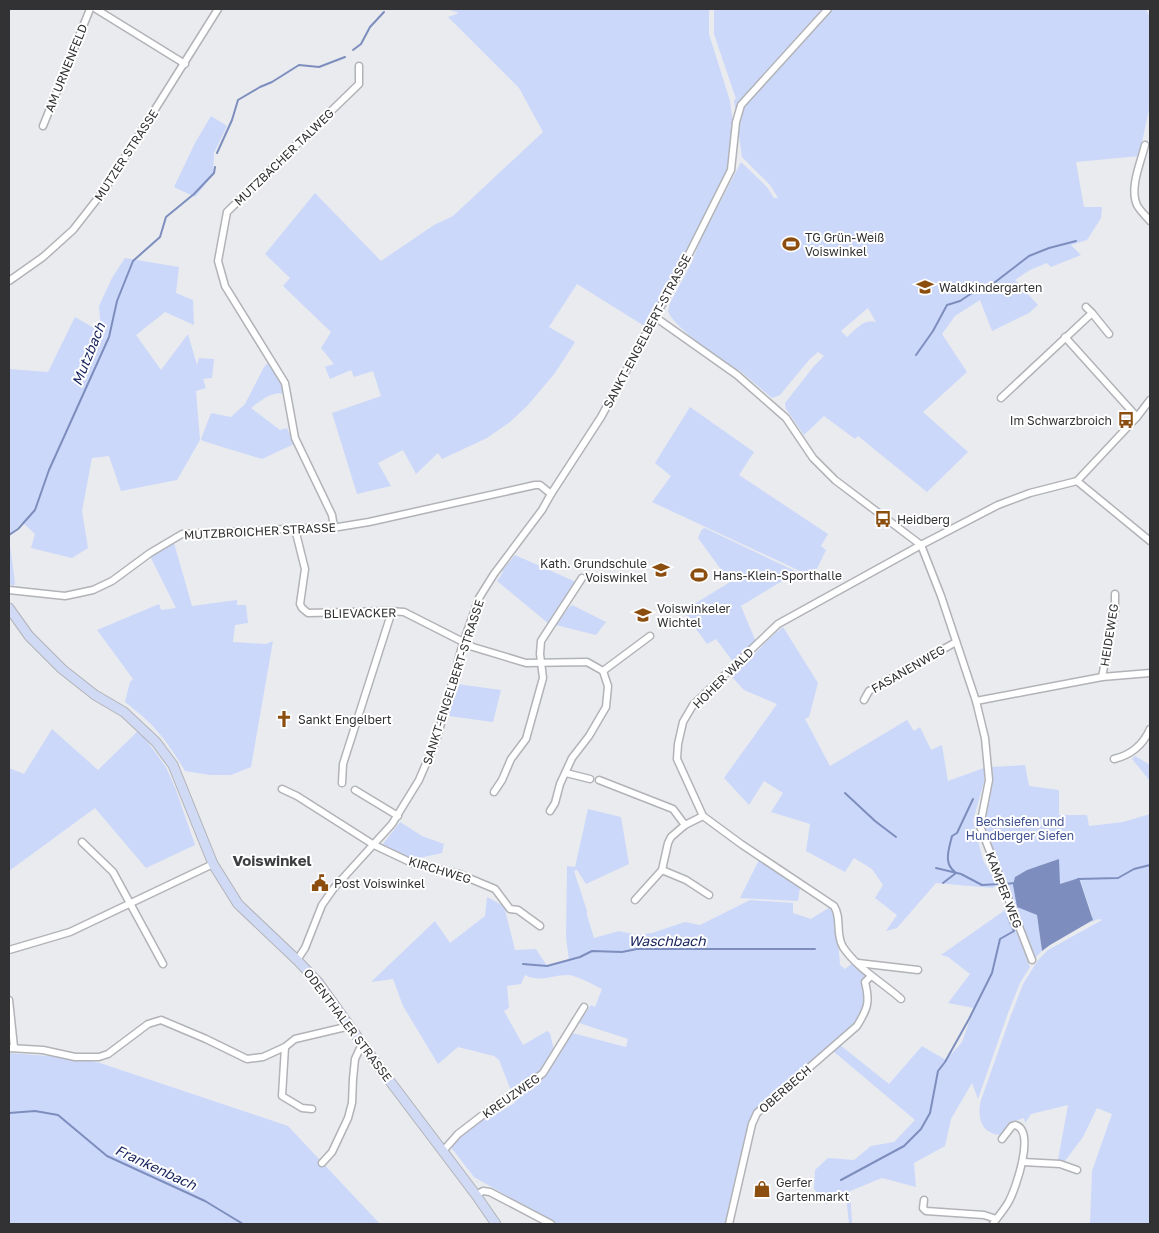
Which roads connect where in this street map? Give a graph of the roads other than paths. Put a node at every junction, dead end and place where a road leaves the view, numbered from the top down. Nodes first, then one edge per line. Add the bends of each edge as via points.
1 (90, 9) edge
2 (96, 9) edge
3 (218, 9) edge
4 (828, 9) edge
5 (185, 64) junction
6 (359, 66) dead end
7 (42, 126) dead end
8 (1145, 145) dead end
9 (1150, 221) edge
10 (9, 280) edge
11 (1086, 307) dead end
12 (1092, 313) junction
13 (655, 317) junction
14 (1109, 334) dead end
15 (1065, 337) junction
16 (1002, 398) dead end
17 (1149, 404) edge
18 (1137, 416) junction
19 (1077, 481) junction
20 (551, 494) junction
21 (334, 527) junction
22 (295, 529) junction
23 (1150, 542) edge
24 (921, 545) junction
25 (582, 578) dead end
26 (9, 590) edge
27 (1115, 594) dead end
28 (9, 608) edge
29 (392, 611) junction
30 (650, 636) dead end
31 (956, 642) junction
32 (463, 643) junction
33 (541, 664) junction
34 (603, 671) junction
35 (1150, 673) edge
36 (1102, 677) junction
37 (864, 700) dead end
38 (976, 701) junction
39 (1150, 729) edge
40 (1114, 760) dead end
41 (566, 773) junction
42 (590, 779) dead end
43 (599, 780) dead end
44 (342, 783) dead end
45 (282, 788) dead end
46 (355, 790) dead end
47 (494, 792) dead end
48 (550, 811) dead end
49 (398, 816) junction
50 (703, 816) junction
51 (685, 825) junction
52 (82, 842) dead end
53 (374, 846) junction
54 (213, 864) junction
55 (662, 870) junction
56 (709, 896) dead end
57 (635, 900) dead end
58 (129, 903) junction
59 (540, 926) dead end
60 (9, 950) edge
61 (297, 960) junction
62 (1032, 960) dead end
63 (858, 963) junction
64 (163, 964) dead end
65 (918, 970) dead end
66 (871, 976) junction
67 (901, 999) dead end
68 (9, 1000) edge
69 (584, 1006) dead end
70 (350, 1026) junction
71 (362, 1044) junction
72 (285, 1047) junction
73 (11, 1048) edge
74 (312, 1109) dead end
75 (1002, 1139) dead end
76 (443, 1151) junction
77 (1023, 1162) junction
78 (322, 1163) dead end
79 (1077, 1170) dead end
80 (476, 1195) junction
81 (924, 1200) dead end
82 (995, 1222) edge
83 (496, 1224) edge
84 (551, 1224) edge
85 (729, 1224) edge

1 - 7 street, AM URNENFELD
2 - 5 street
3 - 5 street, MUTZER STRASSE
4 - 13 street, SANKT-ENGELBERT-STRASSE via 741,105 731,170
5 - 10 street, MUTZER STRASSE via 105,189 73,230 43,257
6 - 21 street, MUTZBACHER TALWEG via 359,84 227,212 218,262 225,286 285,382 294,438 332,515
8 - 9 street via 1135,198
11 - 12 street
12 - 14 street
12 - 15 street
13 - 20 street, SANKT-ENGELBERT-STRASSE via 601,417
13 - 24 street via 737,375 786,418 813,458 836,480
15 - 16 street
15 - 18 street
17 - 18 street
18 - 19 street
19 - 23 street
19 - 24 street, HOHER WALD via 999,504
20 - 21 street, MUTZBROICHER STRASSE via 535,485 404,515
20 - 32 street, SANKT-ENGELBERT-STRASSE via 479,598
21 - 22 street, MUTZBROICHER STRASSE
22 - 26 street, MUTZBROICHER STRASSE via 182,534 112,581 87,592 65,596
22 - 29 street, BLIEVACKER via 306,569 300,602 304,611 315,614
24 - 31 street, KAMPER WEG
24 - 50 street, HOHER WALD via 778,624 693,705 683,722 677,759
25 - 33 street via 541,641
27 - 36 street, HEIDEWEG via 1115,611
28 - 54 main road, ODENTHALER STRASSE via 29,636 62,669 124,712 156,742 173,766
29 - 32 street, BLIEVACKER via 410,614
29 - 44 street via 343,764
30 - 34 street
31 - 37 street, FASANENWEG via 869,690
31 - 38 street, KAMPER WEG
32 - 33 street, BLIEVACKER via 526,663
32 - 49 street, SANKT-ENGELBERT-STRASSE via 437,738 419,780
33 - 34 street, BLIEVACKER via 587,662
33 - 47 street via 544,678 526,739 511,759
34 - 41 street via 608,686 606,707 572,758
35 - 36 street
36 - 38 street
38 - 62 street, KAMPER WEG via 985,738 988,780 980,826
39 - 40 street via 1137,748
41 - 42 street
41 - 48 street
43 - 51 street via 674,809
45 - 53 street, KIRCHWEG
46 - 49 street
49 - 53 street, SANKT-ENGELBERT-STRASSE
50 - 51 street
50 - 63 street, HOHER WALD via 834,906 839,916 843,946
51 - 55 street via 668,843
52 - 58 street via 113,872
53 - 59 street, KIRCHWEG via 412,863 459,874 487,885 495,889 510,909 518,910
53 - 61 street, SANKT-ENGELBERT-STRASSE via 322,905 306,948
54 - 58 street
54 - 61 main road, ODENTHALER STRASSE via 238,904
55 - 56 street via 686,880
55 - 57 street
58 - 60 street via 70,932
58 - 64 street
61 - 70 main road, ODENTHALER STRASSE via 318,982
63 - 65 street
63 - 66 street
66 - 67 street
66 - 85 street, OBERBECH via 865,982 869,993 866,1011 857,1026 757,1113
68 - 73 street
69 - 76 street, KREUZWEG via 544,1073 497,1104 457,1135
70 - 71 main road, ODENTHALER STRASSE
70 - 72 street via 295,1039
71 - 76 main road, ODENTHALER STRASSE
71 - 78 street via 355,1059 348,1118 332,1152
72 - 73 street via 263,1057 247,1059 161,1020 148,1024 100,1057
72 - 74 street via 282,1096 302,1108
75 - 77 street via 1012,1126 1021,1128 1025,1135
76 - 80 main road, ODENTHALER STRASSE
77 - 79 street via 1060,1164
77 - 82 street via 1009,1202
80 - 83 main road, ODENTHALER STRASSE
80 - 84 street via 490,1192
81 - 82 street via 926,1211 984,1215

